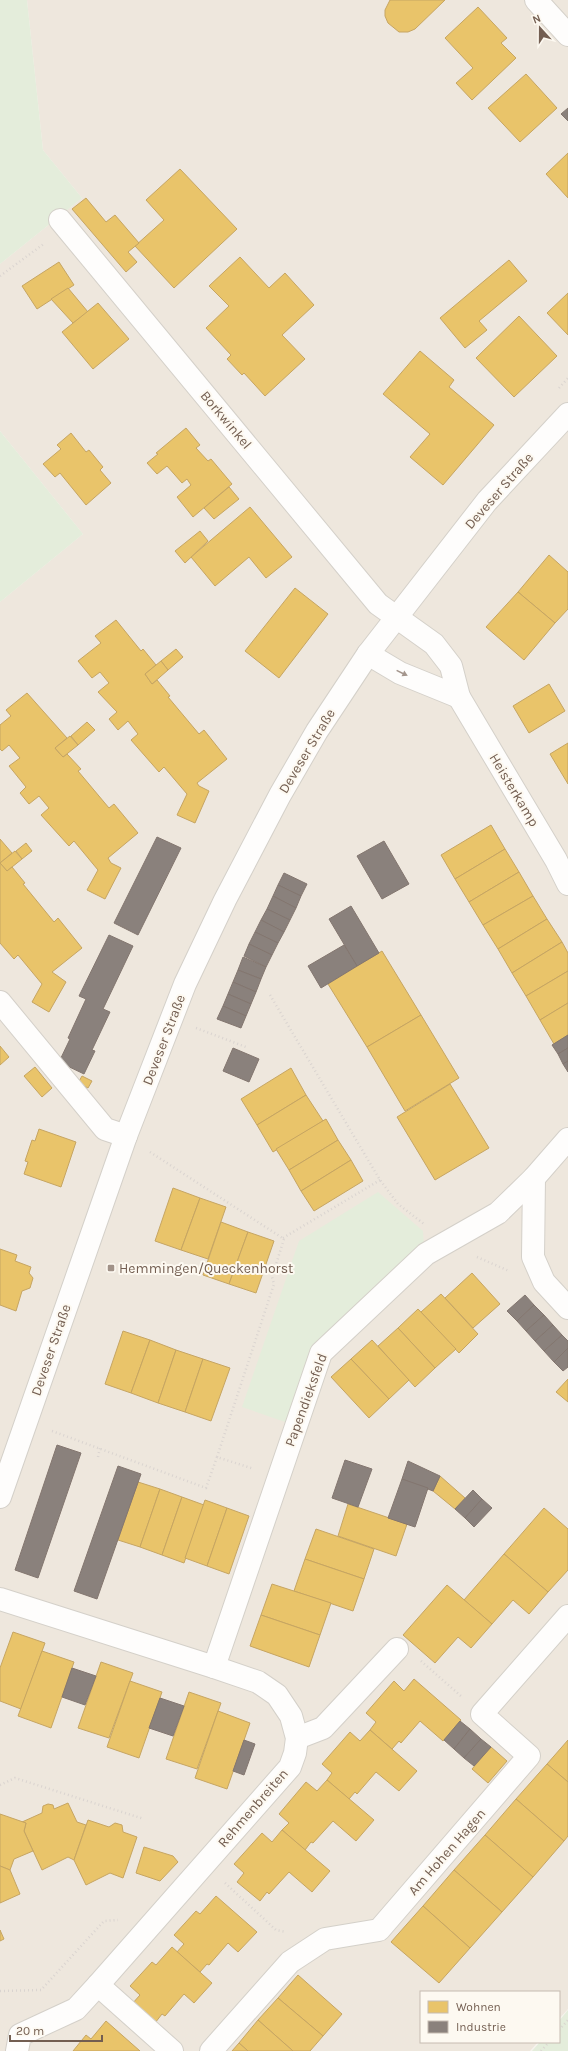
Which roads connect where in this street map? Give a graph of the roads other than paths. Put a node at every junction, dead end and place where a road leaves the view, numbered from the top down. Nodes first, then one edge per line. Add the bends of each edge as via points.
1 (536, 0) edge
2 (568, 35) edge
3 (60, 220) dead end
4 (568, 414) edge
5 (396, 616) junction
6 (368, 654) junction
7 (459, 697) junction
8 (568, 884) edge
9 (0, 1002) edge
10 (126, 1136) junction
11 (568, 1139) edge
12 (534, 1178) junction
13 (568, 1308) edge
14 (0, 1497) edge
15 (0, 1599) edge
16 (568, 1616) edge
17 (397, 1650) road end
18 (214, 1666) junction
19 (297, 1738) junction
20 (98, 1985) junction
21 (18, 2043) edge
22 (172, 2051) edge
23 (211, 2051) edge

1 - 2 street
3 - 5 street, Borkwinkel via 378,604
4 - 5 street, Deveser Straße via 488,501
5 - 6 street, Deveser Straße
5 - 7 street, Heisterkamp via 434,644 451,666
6 -> 7 street via 400,673
6 - 10 street, Deveser Straße via 317,731 225,900 185,984
7 - 8 street, Heisterkamp
9 - 10 street via 104,1130
10 - 14 street, Deveser Straße
11 - 12 street, Papendieksfeld
12 - 13 street via 533,1257 544,1282
12 - 18 street, Papendieksfeld via 498,1213 426,1254 321,1353
15 - 18 street, Rehmenbreiten
16 - 23 street, Am Hohen Hagen via 482,1714 529,1756 379,1930 325,1939 290,1962
17 - 19 street via 323,1728
18 - 19 street, Rehmenbreiten via 258,1682 277,1696 291,1716
19 - 20 street, Rehmenbreiten via 290,1767
20 - 21 street, Rehmenbreiten via 76,2009
20 - 22 street

